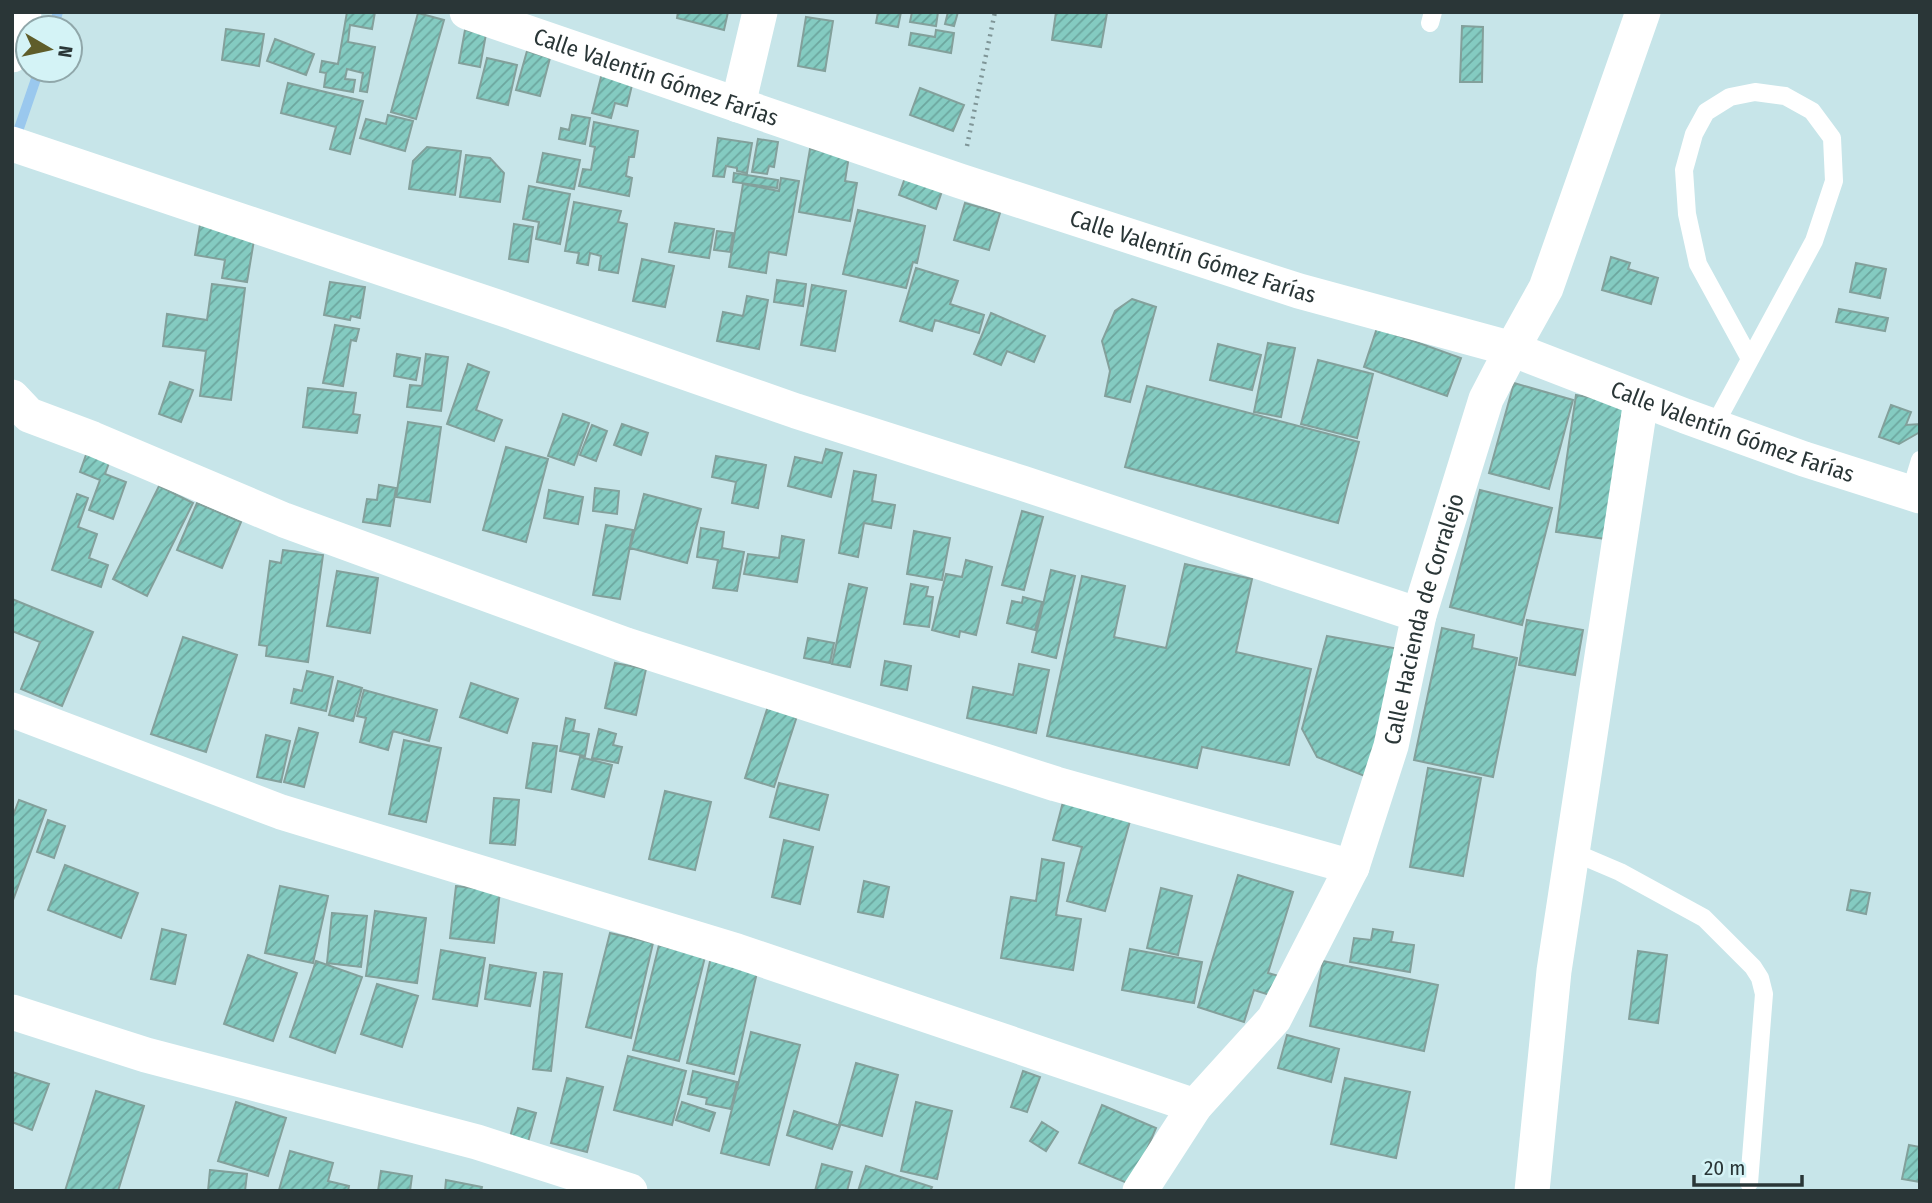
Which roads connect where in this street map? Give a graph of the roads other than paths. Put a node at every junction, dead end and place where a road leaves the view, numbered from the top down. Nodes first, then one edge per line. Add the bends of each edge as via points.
1 (24, 12) edge
2 (760, 12) edge
3 (1643, 12) edge
4 (481, 15) edge
5 (12, 55) edge
6 (738, 105) junction
7 (12, 144) edge
8 (1512, 349) junction
9 (1750, 359) junction
10 (12, 397) edge
11 (1641, 400) junction
12 (1713, 426) junction
13 (1920, 460) edge
14 (1915, 495) edge
15 (1419, 615) junction
16 (12, 710) edge
17 (1573, 852) junction
18 (1352, 867) junction
19 (12, 1012) edge
20 (1195, 1106) junction
21 (1749, 1183) dead end
22 (630, 1191) edge
23 (1140, 1191) edge
24 (1532, 1191) edge

1 - 5 street
2 - 6 street
3 - 8 street, Calle Hacienda de Corralejo via 1546,288
4 - 6 street, Calle Valentín Gómez Farías
6 - 8 street, Calle Valentín Gómez Farías via 1299,291
7 - 15 street via 796,411
8 - 11 street, Calle Valentín Gómez Farías
8 - 15 street, Calle Hacienda de Corralejo via 1486,399
9 - 9 lane via 1814,241 1834,181 1832,138 1812,111 1785,96 1755,92 1730,97 1706,112 1684,170 1687,214 1698,264
9 - 12 lane
10 - 18 street via 29,415 284,520 626,645 1056,784
11 - 12 street, Calle Valentín Gómez Farías
11 - 17 street
12 - 14 street, Calle Valentín Gómez Farías
13 - 14 lane
15 - 18 street, Calle Hacienda de Corralejo via 1391,746
16 - 20 street via 281,812 737,951
17 - 21 lane via 1704,918 1760,978 1764,994
17 - 24 street via 1554,971
18 - 20 street, Calle Hacienda de Corralejo via 1274,1019
19 - 22 street via 146,1055 477,1142
20 - 23 street, Calle Hacienda de Corralejo

